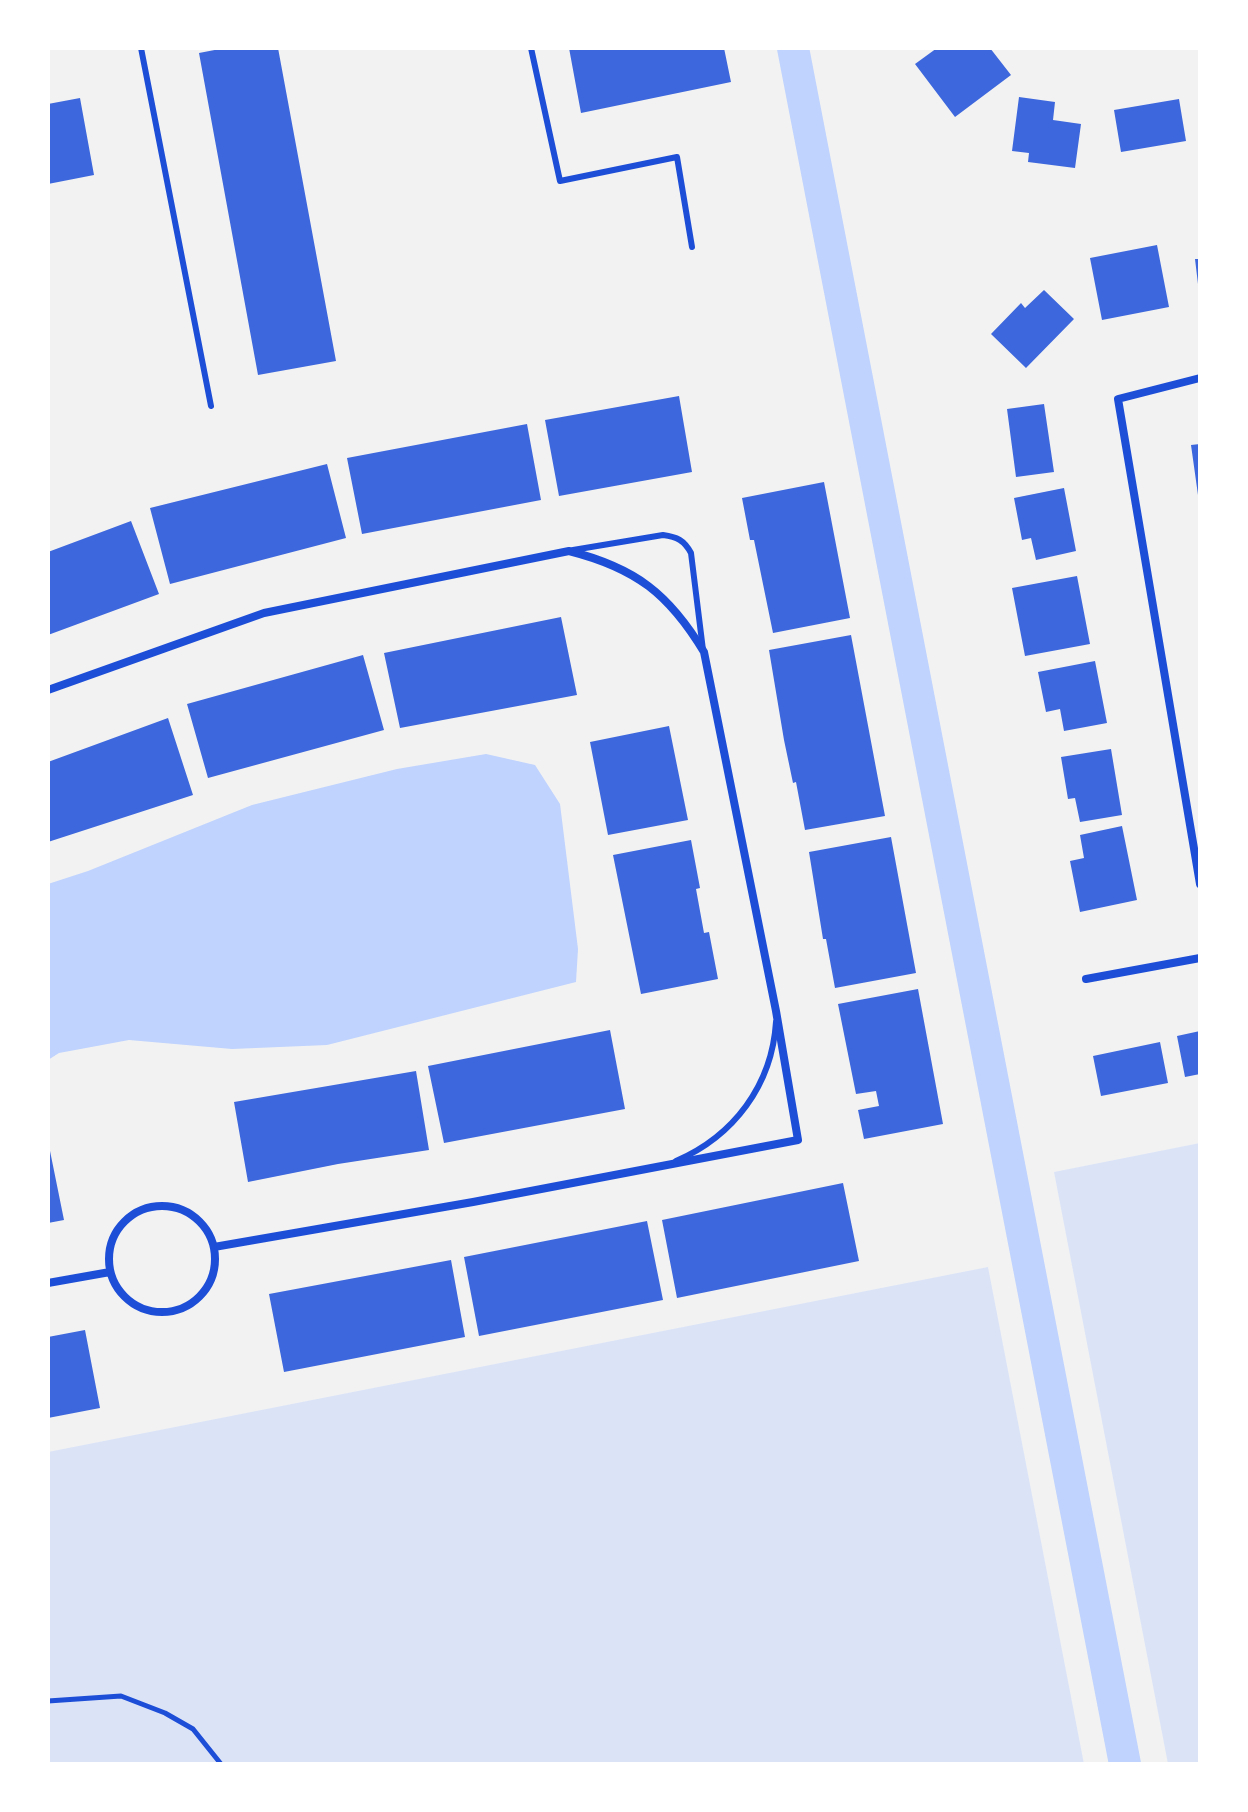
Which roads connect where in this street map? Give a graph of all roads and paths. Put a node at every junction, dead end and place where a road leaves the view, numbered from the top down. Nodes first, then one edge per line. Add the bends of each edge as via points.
1 (141, 48) edge
2 (531, 48) edge
3 (692, 247) dead end
4 (1200, 378) edge
5 (211, 406) dead end
6 (569, 551) junction
7 (704, 652) junction
8 (48, 690) edge
9 (1200, 884) edge
10 (1200, 958) edge
11 (1086, 979) dead end
12 (776, 1011) junction
13 (669, 1164) junction
14 (214, 1247) junction
15 (110, 1272) junction
16 (48, 1283) edge
17 (48, 1701) edge
18 (221, 1764) edge

1 - 5 lane
2 - 3 lane via 560,181 677,157
4 - 9 street via 1118,399
6 - 7 street via 628,572 660,593
6 - 7 lane via 676,536 691,553
6 - 8 street via 264,613
7 - 12 street
10 - 11 street
12 - 13 lane via 771,1055 748,1105 709,1143
12 - 13 street via 798,1140
13 - 14 street
14 - 15 street via 208,1287 174,1311 153,1312 134,1305 118,1291
14 - 15 street via 190,1214 149,1207 130,1216 116,1232 109,1251
15 - 16 street
17 - 18 path via 121,1696 193,1729

